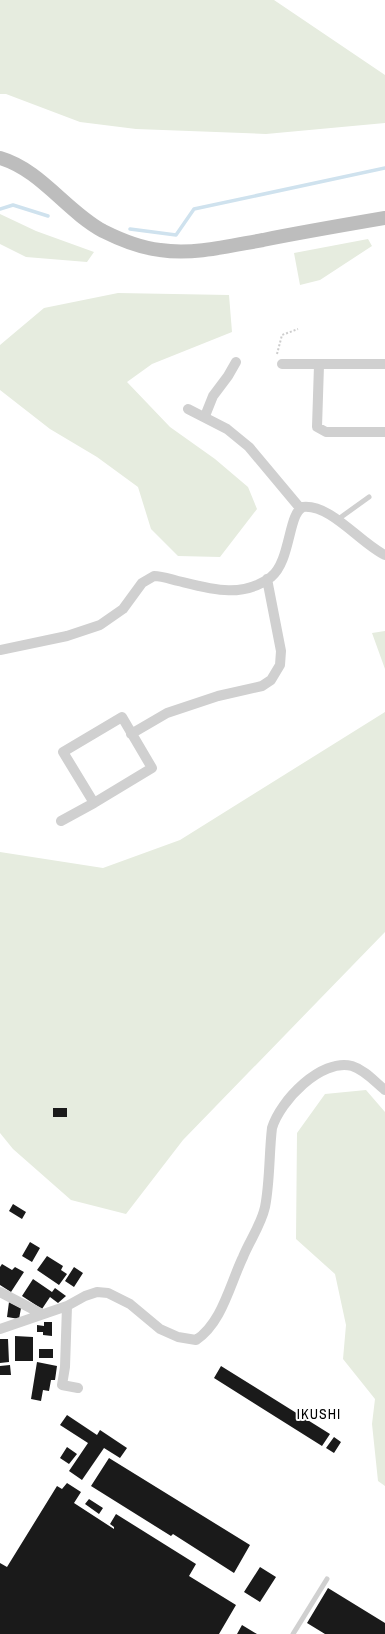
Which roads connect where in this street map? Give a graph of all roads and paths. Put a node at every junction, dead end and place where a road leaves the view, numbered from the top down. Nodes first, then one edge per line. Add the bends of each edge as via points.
1 (0, 158) edge
2 (385, 218) edge
3 (298, 329) dead end
4 (236, 362) dead end
5 (282, 364) joint
6 (385, 364) edge
7 (319, 365) junction
8 (188, 409) dead end
9 (205, 416) junction
10 (385, 432) edge
11 (369, 497) dead end
12 (300, 508) junction
13 (337, 520) junction
14 (385, 555) edge
15 (267, 580) junction
16 (0, 650) edge
17 (131, 734) junction
18 (94, 803) junction
19 (62, 821) dead end
20 (385, 1090) edge
21 (0, 1292) edge
22 (67, 1306) junction
23 (42, 1314) junction
24 (0, 1329) edge
25 (78, 1388) dead end
26 (326, 1579) dead end
27 (293, 1634) edge

1 - 2 street via 33,175 75,213 94,226 130,243 160,250 218,248
3 - 5 path via 282,335 277,354
4 - 9 street via 215,392
5 - 7 street
6 - 7 street
7 - 10 street via 317,427 326,432
8 - 9 street
9 - 12 street via 227,429 248,447
11 - 13 lane
12 - 13 street via 320,511
12 - 15 street via 294,518 282,564
13 - 14 street
15 - 16 street via 248,588 231,591 215,590 154,576 142,583 123,609 100,625 67,636
15 - 17 street via 281,651 280,666 270,680 262,686 218,696 167,713
17 - 18 street via 152,768
17 - 18 street via 122,717 63,752
18 - 19 street
20 - 22 street via 360,1070 342,1065 321,1071 282,1105 275,1116 272,1128 265,1205 261,1220 242,1257 229,1292 205,1334 196,1340 178,1337 160,1329 130,1304 108,1293 97,1292
21 - 23 street
22 - 23 street
22 - 25 street via 62,1385
23 - 24 street
26 - 27 lane

